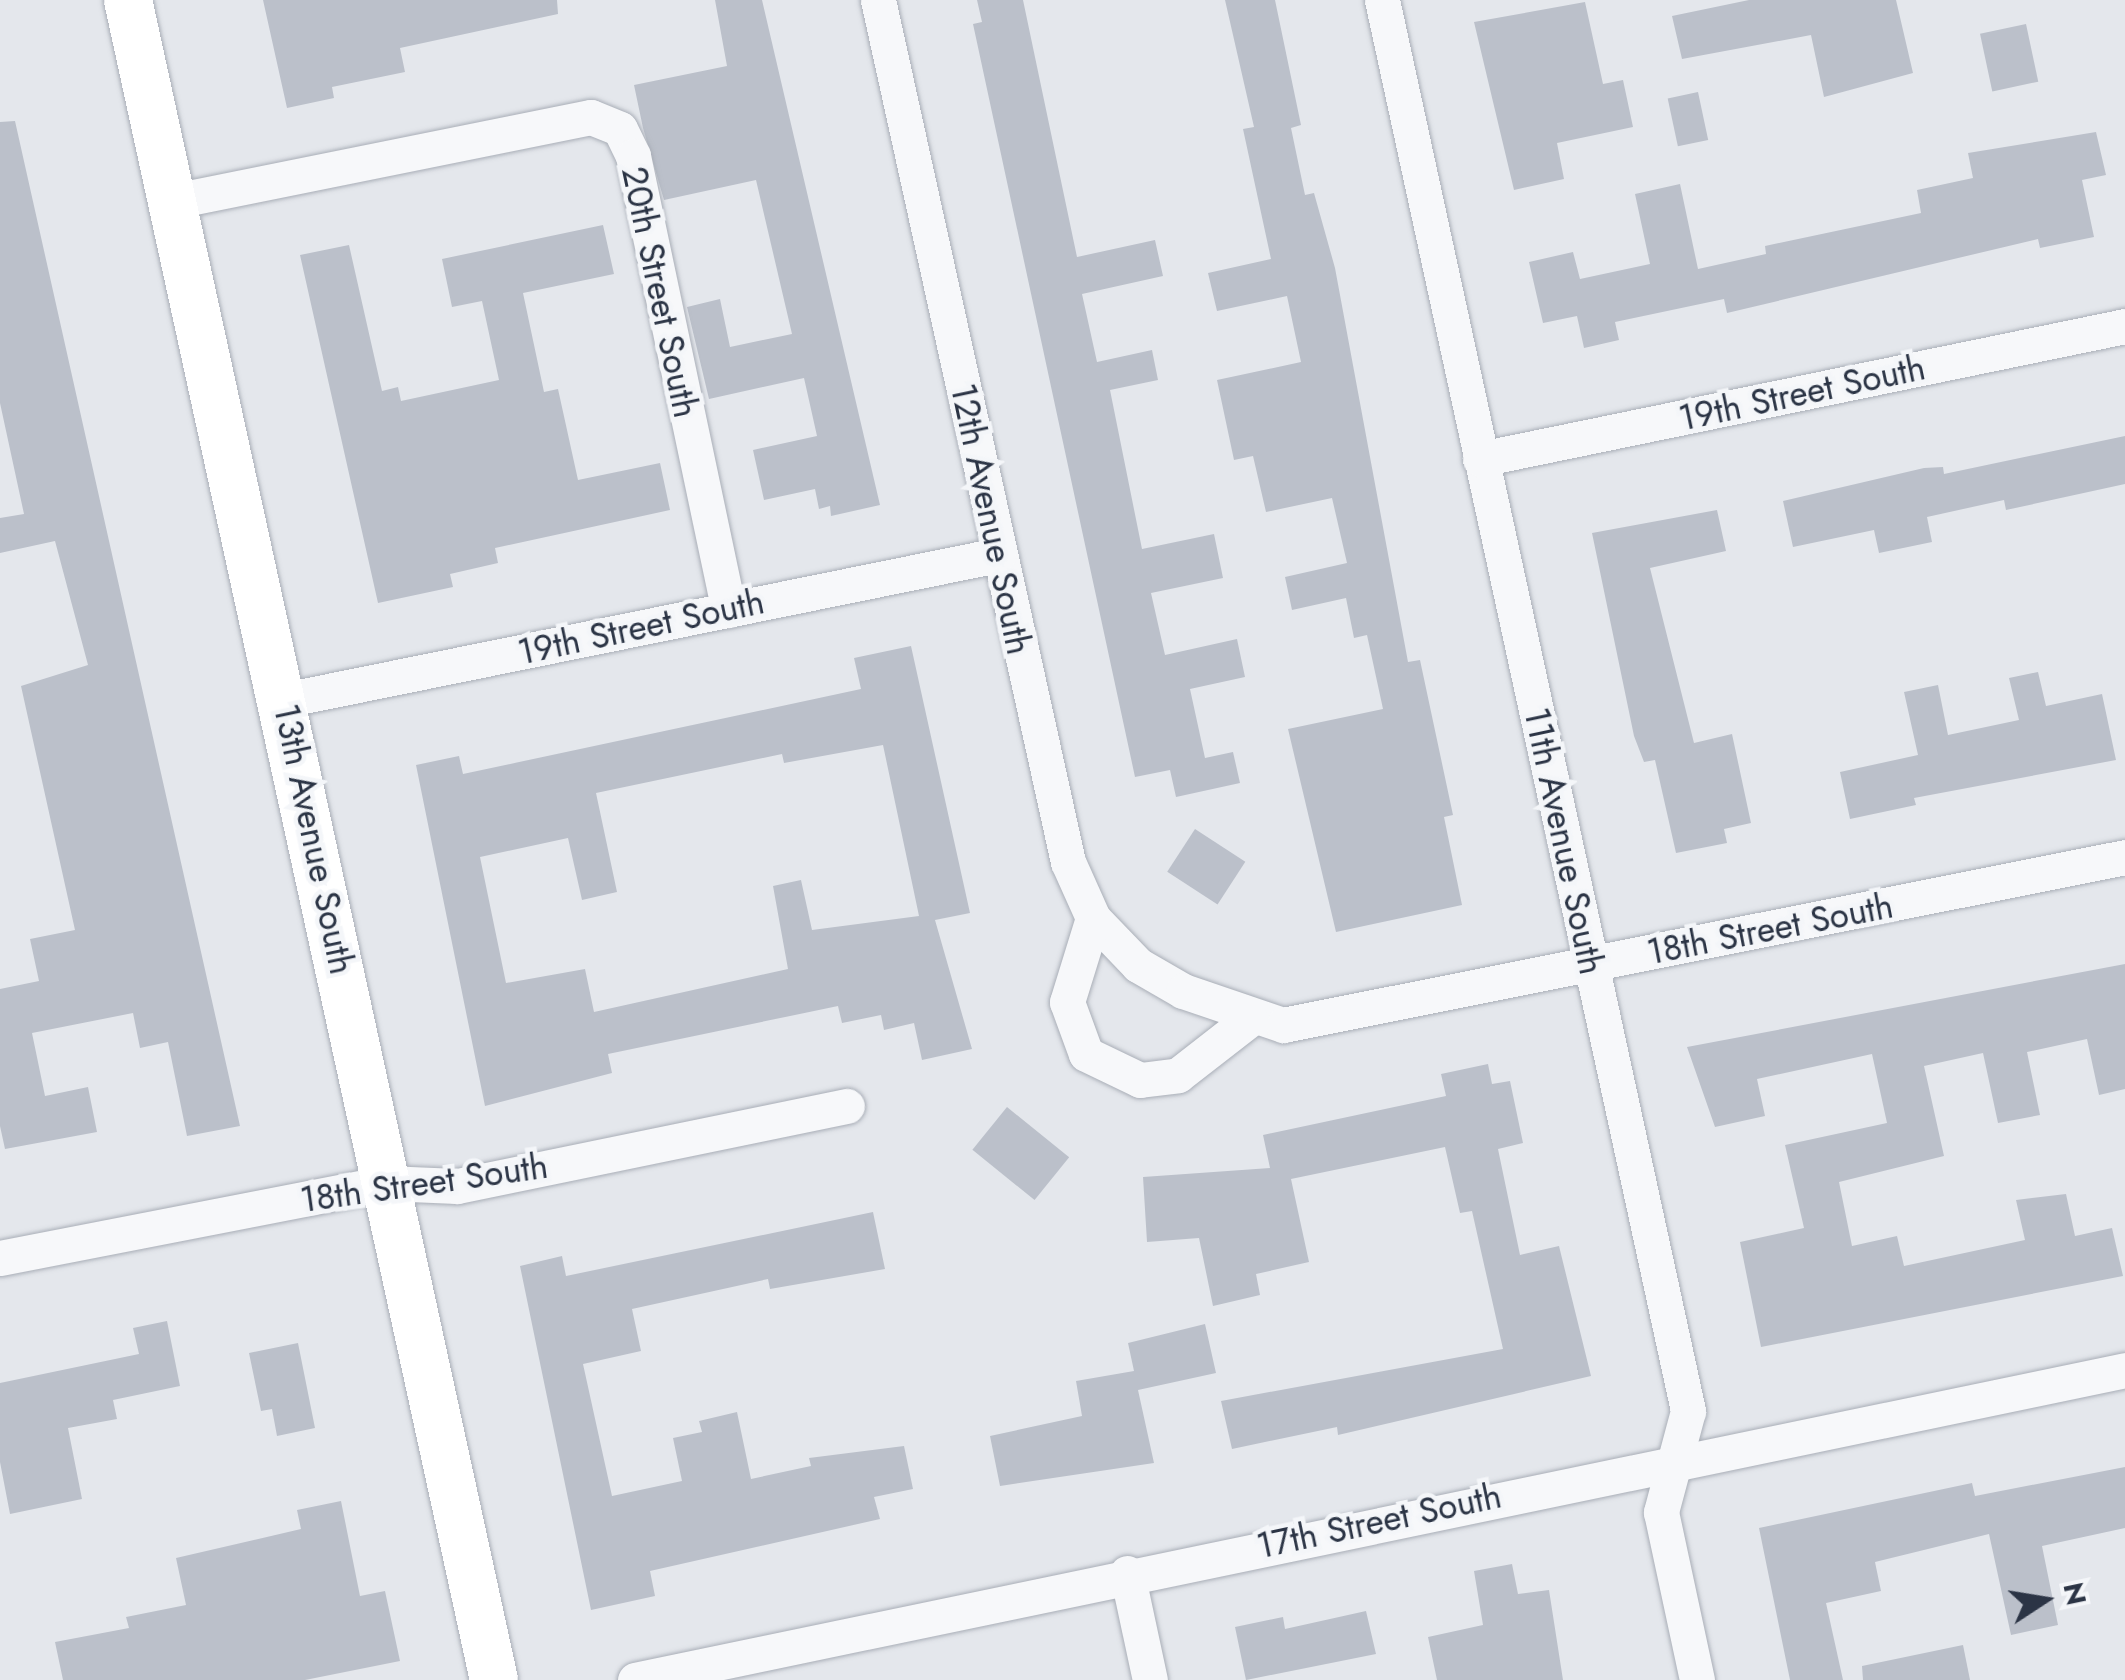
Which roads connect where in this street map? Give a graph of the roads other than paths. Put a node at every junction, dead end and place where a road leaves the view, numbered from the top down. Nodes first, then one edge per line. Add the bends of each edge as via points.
1 (128, 0) edge
2 (878, 0) edge
3 (1382, 0) edge
4 (174, 201) junction
5 (2125, 326) edge
6 (1480, 459) junction
7 (998, 554) junction
8 (728, 610) junction
9 (284, 700) junction
10 (2125, 856) edge
11 (1093, 918) junction
12 (1592, 964) junction
13 (1183, 991) joint
14 (1250, 1019) junction
15 (847, 1106) dead end
16 (386, 1182) junction
17 (0, 1258) edge
18 (2125, 1370) edge
19 (1673, 1461) junction
20 (1127, 1573) junction
21 (494, 1680) edge
22 (635, 1680) edge
23 (1150, 1680) edge
24 (1697, 1680) edge

1 - 4 main road, 13th Avenue South
2 - 7 street, 12th Avenue South
3 - 6 street, 11th Avenue South
4 - 8 street, 20th Street South via 591,117 620,128 633,156
4 - 9 main road, 13th Avenue South
5 - 6 street, 19th Street South
6 - 12 street, 11th Avenue South
7 - 8 street, 19th Street South
7 - 11 street, 12th Avenue South via 1068,862
8 - 9 street, 19th Street South
9 - 16 main road, 13th Avenue South
10 - 12 street, 18th Street South
11 - 13 street, 12th Avenue South via 1138,965
11 - 14 street via 1067,1002 1086,1054 1140,1080 1178,1075
12 - 14 street, 18th Street South via 1283,1026
12 - 19 street, 11th Avenue South via 1688,1411
13 - 14 street, 18th Street South
15 - 16 street, 18th Street South via 457,1186
16 - 17 street, 18th Street South
16 - 21 main road, 13th Avenue South
18 - 19 street, 17th Street South
19 - 20 street, 17th Street South
19 - 24 street, 11th Avenue South via 1661,1512
20 - 22 street, 17th Street South
20 - 23 street

